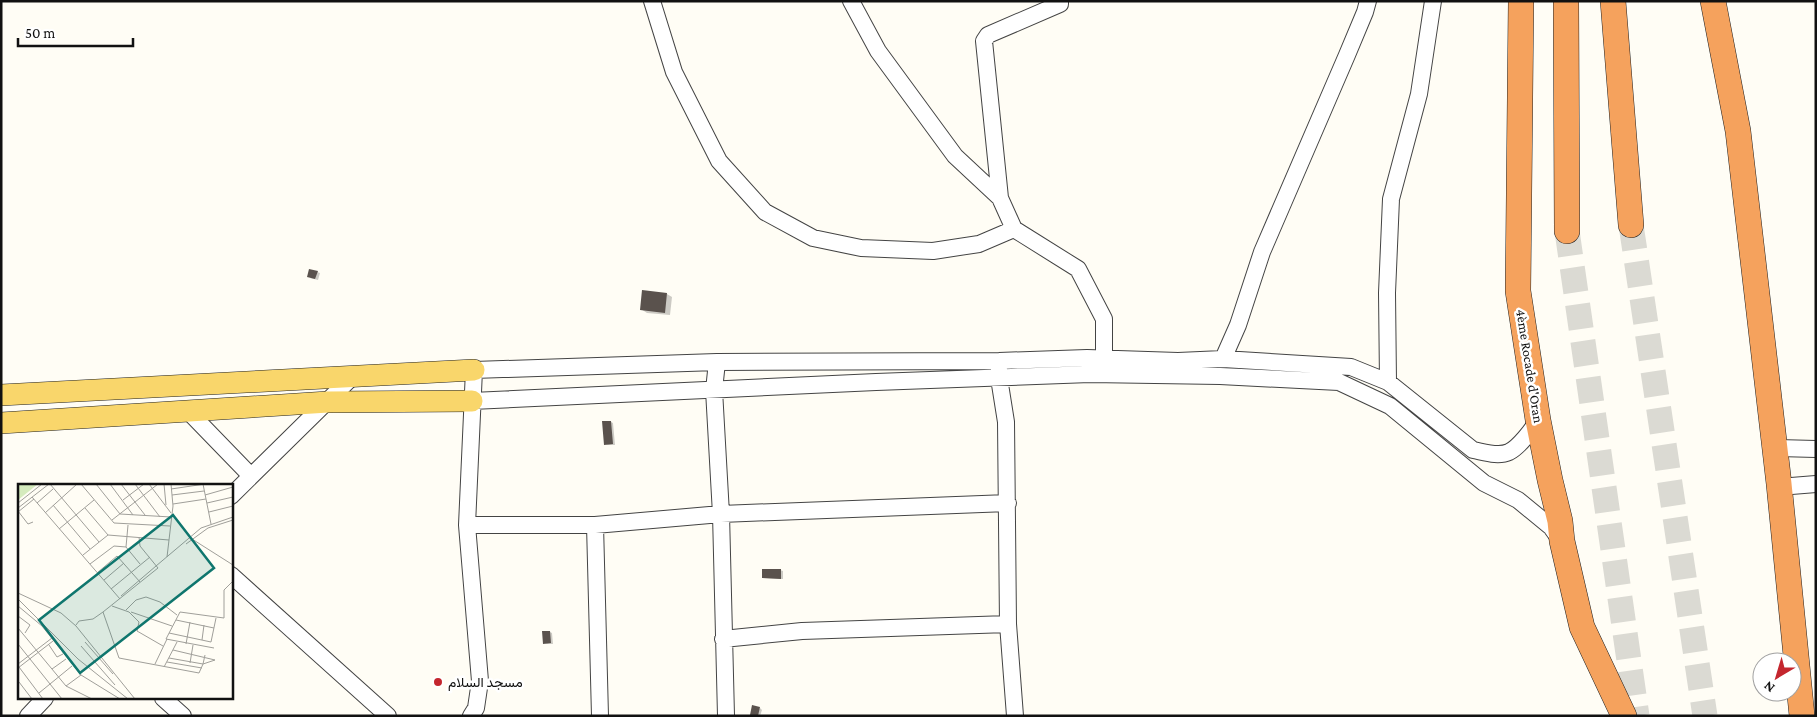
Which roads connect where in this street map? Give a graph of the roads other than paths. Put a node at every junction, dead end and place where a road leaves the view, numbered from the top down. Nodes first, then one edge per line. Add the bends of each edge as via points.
1 (652, 1) edge
2 (851, 1) edge
3 (1060, 1) edge
4 (1368, 1) edge
5 (1433, 1) edge
6 (1522, 1) edge
7 (1566, 1) edge
8 (1613, 1) edge
9 (1713, 1) edge
10 (1000, 198) junction
11 (1631, 226) tunnel mouth
12 (1014, 229) junction
13 (1567, 231) tunnel mouth
14 (1222, 359) junction
15 (999, 361) junction
16 (717, 362) junction
17 (1104, 366) junction
18 (474, 370) junction
19 (353, 376) junction
20 (999, 378) junction
21 (1393, 385) junction
22 (714, 390) junction
23 (1, 395) edge
24 (472, 401) junction
25 (328, 402) junction
26 (1390, 406) junction
27 (188, 411) junction
28 (1538, 420) junction
29 (1, 423) edge
30 (1775, 448) junction
31 (1816, 449) edge
32 (251, 476) junction
33 (1816, 484) edge
34 (1779, 487) junction
35 (232, 495) edge
36 (1008, 503) junction
37 (721, 514) junction
38 (467, 525) junction
39 (596, 525) junction
40 (1562, 541) junction
41 (232, 576) edge
42 (1008, 624) junction
43 (724, 639) junction
44 (43, 700) edge
45 (165, 700) edge
46 (30, 715) edge
47 (183, 716) edge
48 (388, 716) edge
49 (471, 716) edge
50 (600, 716) edge
51 (726, 716) edge
52 (1014, 716) edge
53 (1624, 716) edge
54 (1802, 716) edge

1 - 12 street via 674,72 719,162 765,212 813,238 861,248 933,252 978,244
2 - 10 street via 878,51 955,156
3 - 10 street via 1060,4 988,35 984,41
4 - 14 street via 1348,55 1262,252 1238,325
5 - 21 street via 1419,94 1391,198 1388,293
6 - 28 highway, 4ème Rocade d'Oran via 1518,291
7 - 13 highway
8 - 11 highway
9 - 30 highway via 1738,131
10 - 12 street
12 - 17 street via 1078,269 1104,319
14 - 17 street
14 - 21 street via 1351,367
15 - 16 street
15 - 17 street
15 - 20 street
16 - 18 street
16 - 22 street
17 - 20 street
17 - 26 street via 1338,382
18 - 19 main road
18 - 24 street
19 - 23 main road
19 - 25 street
20 - 22 street
20 - 36 street via 1006,422
21 - 26 street
21 - 28 street via 1474,450 1485,453 1508,452 1530,433
22 - 24 street
22 - 37 street
24 - 25 main road
24 - 38 street
25 - 27 main road
25 - 32 street
26 - 40 street via 1484,483 1518,500 1551,527
27 - 29 main road
27 - 32 street
28 - 40 highway, 4ème Rocade d'Oran
30 - 31 street
30 - 34 highway
32 - 35 street
33 - 34 street
34 - 54 highway
36 - 37 street
36 - 42 street
37 - 39 street
37 - 43 street
38 - 39 street
38 - 49 street via 480,681 476,708
39 - 50 street
40 - 53 highway, 4ème Rocade d'Oran via 1582,626
41 - 48 street
42 - 43 street via 802,631
42 - 52 street
43 - 51 street
44 - 46 street
45 - 47 street

